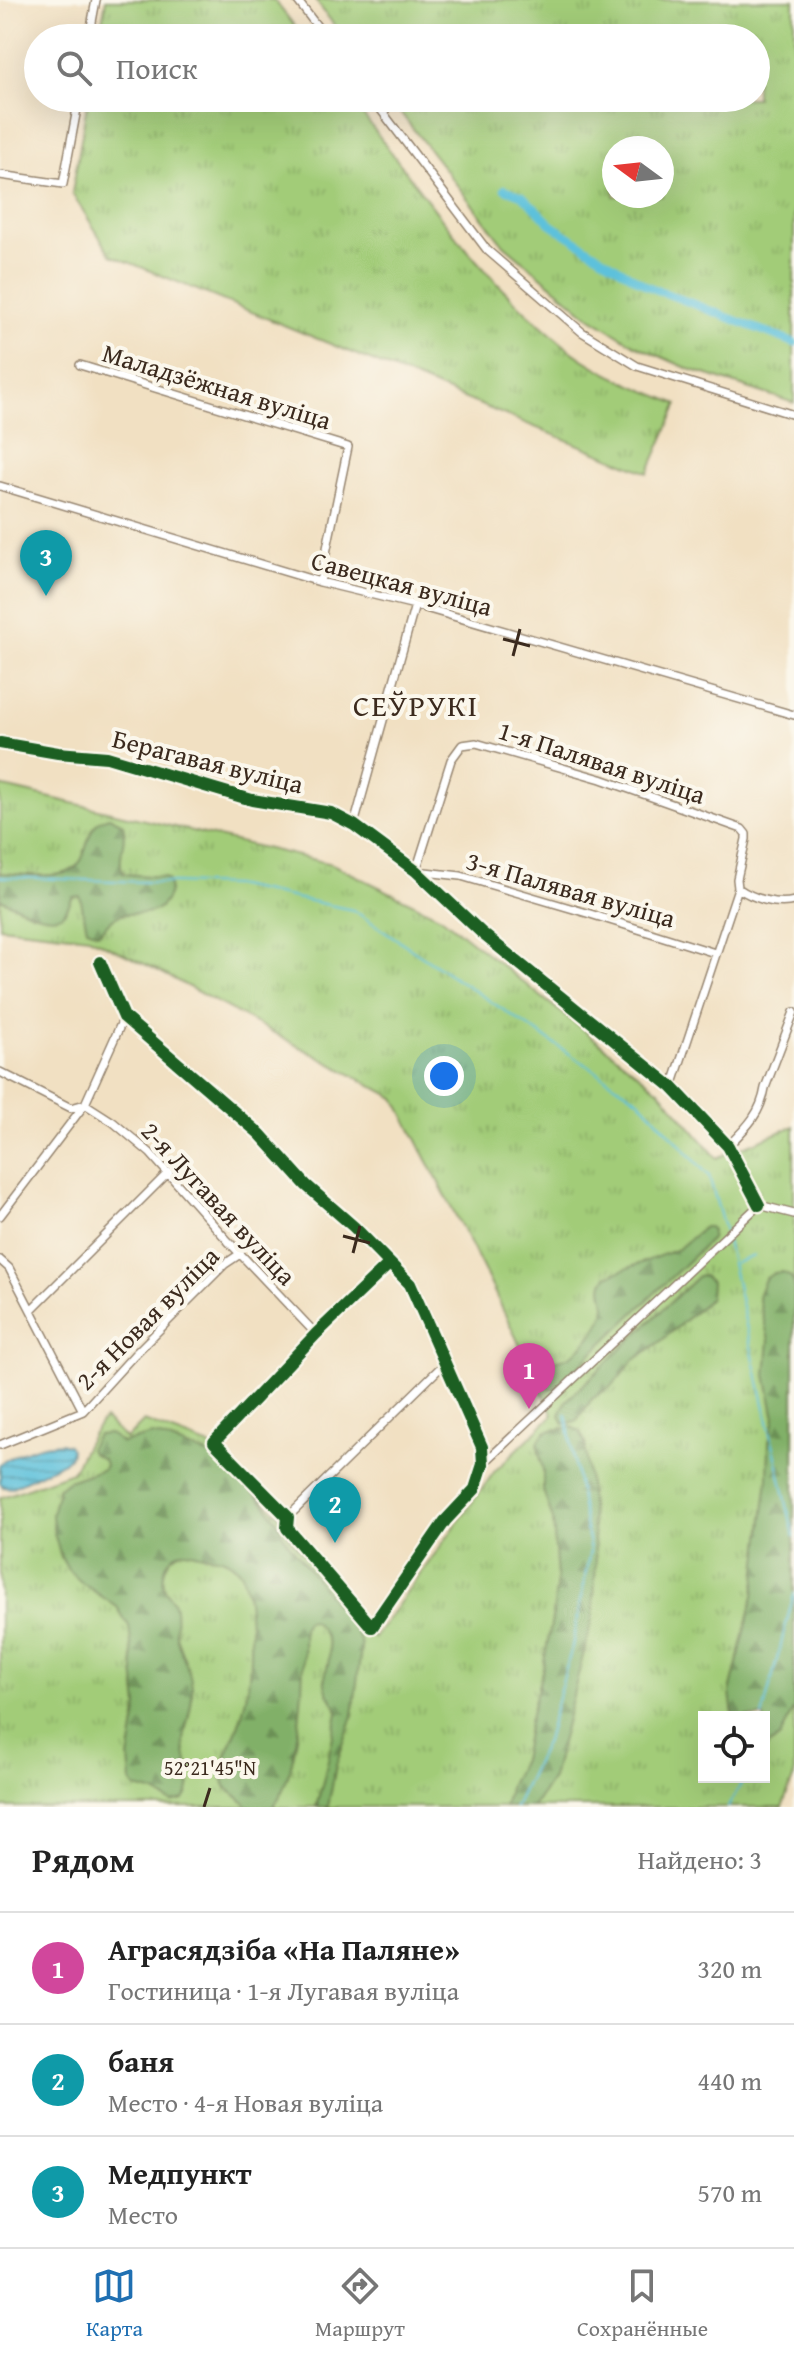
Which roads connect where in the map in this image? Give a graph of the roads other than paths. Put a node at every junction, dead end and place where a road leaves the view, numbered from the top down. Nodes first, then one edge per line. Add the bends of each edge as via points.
1 (96, 0) edge
2 (297, 0) edge
3 (92, 24) edge
4 (315, 24) edge
5 (76, 112) edge
6 (383, 112) edge
7 (0, 175) edge
8 (80, 365) dead end
9 (794, 415) edge
10 (0, 486) edge
11 (320, 582) junction
12 (415, 605) junction
13 (794, 715) edge
14 (0, 743) edge
15 (354, 825) junction
16 (416, 871) junction
17 (738, 888) junction
18 (794, 901) edge
19 (715, 953) junction
20 (100, 962) dead end
21 (794, 1012) edge
22 (124, 1017) junction
23 (0, 1072) edge
24 (672, 1087) junction
25 (85, 1104) junction
26 (728, 1146) junction
27 (169, 1172) junction
28 (759, 1205) junction
29 (794, 1214) edge
30 (0, 1216) edge
31 (240, 1254) junction
32 (0, 1260) edge
33 (389, 1264) junction
34 (31, 1310) junction
35 (316, 1334) junction
36 (445, 1363) junction
37 (83, 1411) junction
38 (0, 1445) edge
39 (483, 1464) junction
40 (288, 1517) junction

1 - 3 street
2 - 4 street
5 - 7 street via 63,184
6 - 9 street via 487,250 582,332 637,366
8 - 11 street, Маладзёжная вуліца via 348,447
10 - 11 street, Савецкая вуліца
11 - 12 street, Савецкая вуліца
12 - 13 street, Савецкая вуліца
12 - 15 street
14 - 15 street, Берагавая вуліца via 107,757 252,800 331,813
15 - 16 street, Берагавая вуліца
16 - 17 street, 1-я Палявая вуліца via 451,760 462,745 476,743 601,779 742,829 746,839
16 - 19 street, 3-я Палявая вуліца via 461,876
16 - 24 street, Берагавая вуліца via 483,934
17 - 18 street via 778,903
17 - 19 street
19 - 24 street
20 - 22 street
21 - 26 street via 763,1101 751,1123
22 - 25 street
22 - 33 street via 260,1134
23 - 25 street, 2-я Лугавая вуліца via 71,1108
24 - 26 street, Берагавая вуліца
25 - 27 street, 2-я Лугавая вуліца
25 - 30 street
26 - 28 street, Берагавая вуліца
27 - 31 street, 2-я Лугавая вуліца
27 - 34 street
28 - 29 street
28 - 39 street
31 - 35 street, 2-я Лугавая вуліца
31 - 37 street, 2-я Новая вуліца
32 - 34 street
33 - 35 street
33 - 36 street via 410,1284
34 - 37 street
35 - 40 street via 214,1442
36 - 39 street via 482,1447
36 - 40 street
37 - 38 street
39 - 40 street via 475,1489 445,1521 372,1627 287,1528

